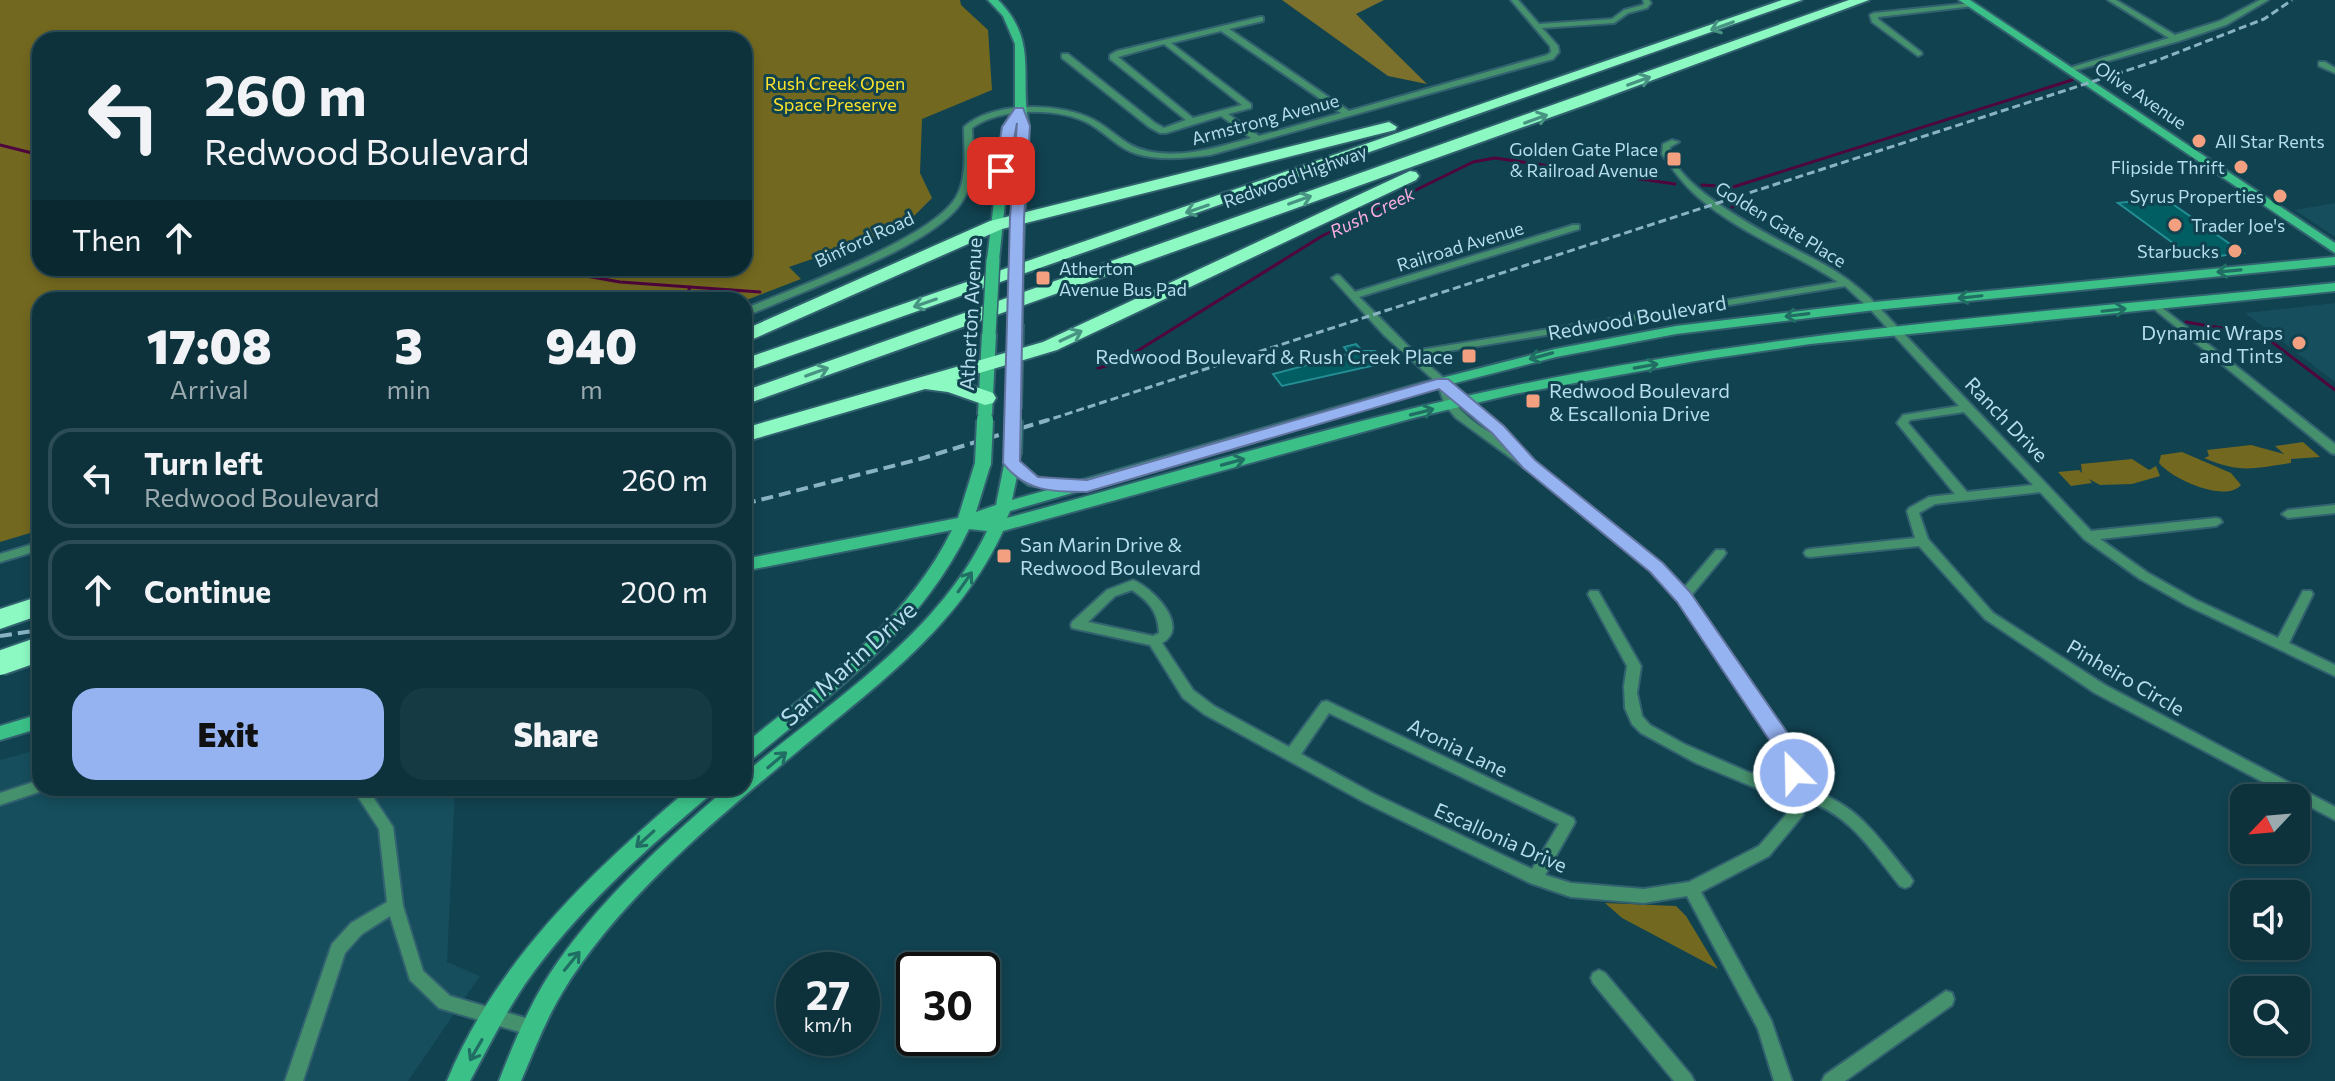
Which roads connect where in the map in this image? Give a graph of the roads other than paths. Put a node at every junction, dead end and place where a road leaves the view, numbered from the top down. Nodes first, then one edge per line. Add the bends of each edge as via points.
1 (993, 0) edge
2 (1514, 0) edge
3 (1646, 0) edge
4 (1795, 0) edge
5 (1862, 0) edge
6 (2111, 0) edge
7 (2265, 0) edge
8 (1968, 2) edge
9 (1260, 19) dead end
10 (1537, 26) junction
11 (1224, 29) junction
12 (2176, 39) junction
13 (1166, 42) junction
14 (1918, 54) dead end
15 (1065, 56) dead end
16 (2322, 64) dead end
17 (2072, 70) junction
18 (2335, 71) edge
19 (1535, 92) junction
20 (1019, 111) junction
21 (1347, 113) junction
22 (1224, 115) junction
23 (1192, 121) junction
24 (1506, 130) junction
25 (1258, 139) junction
26 (1675, 142) dead end
27 (1017, 218) junction
28 (996, 225) junction
29 (1576, 227) dead end
30 (2335, 249) edge
31 (2335, 261) edge
32 (1337, 278) dead end
33 (1847, 283) junction
34 (2335, 287) edge
35 (1353, 296) junction
36 (1875, 306) junction
37 (2156, 306) junction
38 (752, 309) edge
39 (1895, 332) junction
40 (752, 333) edge
41 (1413, 354) junction
42 (1014, 358) junction
43 (752, 363) edge
44 (987, 365) junction
45 (1442, 383) junction
46 (914, 387) junction
47 (752, 395) edge
48 (1467, 401) junction
49 (1450, 405) junction
50 (985, 406) junction
51 (1968, 408) junction
52 (752, 433) edge
53 (2335, 450) edge
54 (1012, 459) junction
55 (1529, 464) junction
56 (1087, 486) junction
57 (2045, 488) junction
58 (1964, 497) junction
59 (1003, 508) junction
60 (2335, 509) edge
61 (2288, 514) dead end
62 (967, 522) junction
63 (2216, 522) dead end
64 (996, 527) junction
65 (2088, 536) junction
66 (1922, 541) junction
67 (32, 548) edge
68 (1720, 553) dead end
69 (1810, 553) dead end
70 (0, 558) edge
71 (752, 563) edge
72 (1594, 594) dead end
73 (2307, 594) dead end
74 (1683, 597) junction
75 (32, 608) edge
76 (0, 619) edge
77 (1154, 641) junction
78 (2281, 646) junction
79 (32, 650) edge
80 (32, 652) edge
81 (0, 655) edge
82 (0, 663) edge
83 (2335, 671) edge
84 (32, 723) edge
85 (0, 733) edge
86 (752, 748) edge
87 (1291, 756) junction
88 (752, 782) edge
89 (32, 789) edge
90 (1798, 793) junction
91 (365, 796) edge
92 (695, 796) edge
93 (736, 796) edge
94 (0, 799) edge
95 (2335, 814) edge
96 (1535, 878) junction
97 (1905, 881) dead end
98 (1691, 889) junction
99 (395, 906) junction
100 (1599, 978) dead end
101 (1946, 999) dead end
102 (495, 1018) junction
103 (533, 1028) junction
104 (294, 1081) edge
105 (458, 1081) edge
106 (510, 1081) edge
107 (1685, 1081) edge
108 (1783, 1081) edge
109 (1831, 1081) edge

1 - 20 main road, Atherton Avenue via 1020,36
2 - 10 street
3 - 10 street via 1645,7 1626,11 1614,21
4 -> 19 highway, Redwood Highway
24 -> 5 highway, Redwood Highway
6 - 12 street
7 - 12 street via 2223,23
8 - 14 street via 1874,15
8 - 17 main road, Olive Avenue
9 - 11 street
10 - 21 street, Armstrong Avenue via 1554,46 1550,57
11 - 13 street
11 - 21 street
12 - 17 street
13 - 22 street via 1248,106
13 - 23 street via 1113,57
15 - 23 street via 1163,131
16 - 18 street
17 - 30 main road, Olive Avenue
19 - 27 highway
19 -> 43 highway, Redwood Highway
20 - 25 street, Armstrong Avenue via 1076,115 1126,146 1152,155 1189,156
20 - 27 main road, Atherton Avenue via 1024,126
20 - 28 main road, Atherton Avenue via 1008,127
20 - 38 street, Binford Road via 979,117 968,127 967,178 956,204 931,228
21 - 25 street, Armstrong Avenue
22 - 23 street
22 - 25 street
42 -> 24 highway via 1482,146
47 -> 24 highway, Redwood Highway
26 - 33 street, Golden Gate Place via 1666,146 1666,154 1705,198
27 - 28 highway
27 - 42 main road, Atherton Avenue, bridge
28 - 40 highway
28 - 44 main road, Atherton Avenue, bridge
29 - 35 street, Railroad Avenue
31 -> 36 main road, Redwood Boulevard
32 - 35 street
33 - 36 street, Golden Gate Place
33 - 41 street
34 - 37 main road, Redwood Boulevard
35 - 41 street
36 - 39 street, Golden Gate Place
36 -> 45 main road, Redwood Boulevard via 1676,330 1555,353
39 -> 37 main road, Redwood Boulevard
37 - 53 street
48 -> 39 main road, Redwood Boulevard via 1701,356
39 - 51 street, Ranch Drive
41 - 45 street
42 - 44 highway
42 - 54 main road, Atherton Avenue, bridge
44 - 46 highway
44 - 50 main road, Atherton Avenue
45 - 48 street
45 - 49 street
45 - 56 main road, Redwood Boulevard
46 - 50 highway via 950,385
46 - 52 highway
48 - 49 main road, Redwood Boulevard
48 - 55 street
49 - 55 street
64 -> 49 main road, Redwood Boulevard
50 - 62 main road, Atherton Avenue, bridge via 983,463
51 - 57 street, Ranch Drive
51 - 58 street via 1907,417 1902,423
54 - 56 main road via 1033,481
54 - 59 main road, Atherton Avenue
55 - 74 street via 1657,568
56 - 59 main road, Redwood Boulevard
57 - 58 street
57 - 65 street, Ranch Drive
58 - 66 street via 1933,500 1913,511
59 - 62 main road, Redwood Boulevard
59 - 64 main road, Atherton Avenue
60 - 61 street
62 - 64 main road, Redwood Boulevard
62 - 71 main road, Redwood Boulevard
62 - 86 main road, San Marin Drive via 939,572 896,626
63 - 65 street
88 -> 64 main road, San Marin Drive via 920,638 971,574
65 - 78 street, Ranch Drive via 2144,576
66 - 69 street
66 - 95 street, Pinheiro Circle via 2001,624 2100,689
67 - 70 street
68 - 74 street
72 - 90 street via 1634,666 1630,683 1636,720 1653,736
73 - 78 street
74 - 90 street via 1790,754
75 - 76 highway
77 - 77 street via 1107,631 1077,625 1111,593 1133,585 1148,592 1167,621 1165,635
77 - 87 street, Escallonia Drive via 1188,694
78 - 83 street, Ranch Drive
79 - 81 street
80 - 82 highway, bridge
84 - 85 main road
87 - 96 street, Escallonia Drive
87 - 96 street, Aronia Lane via 1327,706 1568,822
89 - 94 street
90 - 97 street via 1811,794 1852,820
90 - 98 street, Escallonia Drive via 1798,811 1764,851
91 - 99 street via 386,827
92 -> 102 main road via 592,890 517,978
103 -> 93 main road, San Marin Drive via 562,973 631,892
96 - 98 street, Escallonia Drive via 1571,890 1644,896
98 - 108 street via 1765,1026
99 - 102 street via 416,975 445,1002
99 - 104 street via 363,921 338,949
100 - 107 street
101 - 109 street
102 - 103 street
102 -> 105 main road
103 - 106 main road, San Marin Drive

